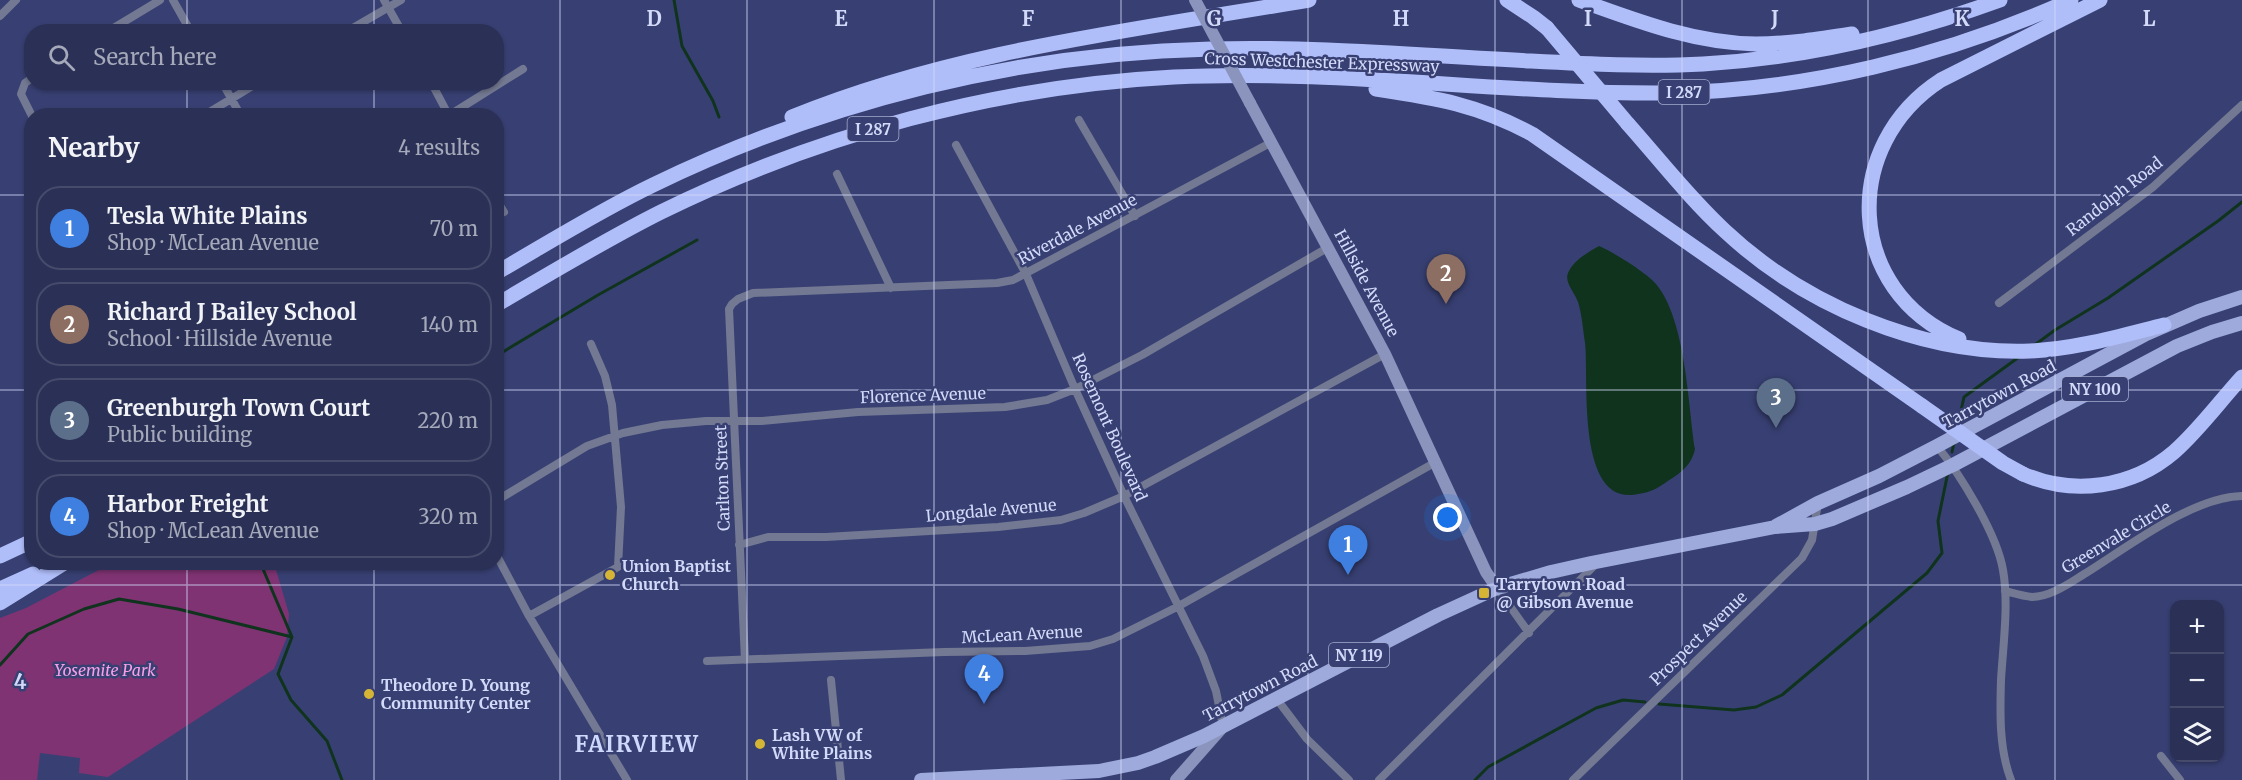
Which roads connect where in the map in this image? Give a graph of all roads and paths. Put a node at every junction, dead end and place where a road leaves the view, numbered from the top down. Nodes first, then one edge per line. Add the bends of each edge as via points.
1 (16, 0) edge
2 (160, 0) edge
3 (172, 0) edge
4 (401, 0) edge
5 (1195, 0) edge
6 (1309, 0) edge
7 (1507, 0) edge
8 (1579, 0) edge
9 (2000, 0) edge
10 (2071, 0) edge
11 (2100, 0) edge
12 (386, 3) edge
13 (0, 16) edge
14 (120, 24) edge
15 (186, 24) edge
16 (357, 24) edge
17 (398, 24) edge
18 (1929, 24) junction
19 (523, 69) dead end
20 (1284, 76) junction
21 (504, 81) edge
22 (24, 86) edge
23 (227, 90) edge
24 (246, 90) edge
25 (435, 90) edge
26 (489, 90) edge
27 (232, 99) junction
28 (2242, 105) edge
29 (27, 108) edge
30 (217, 108) edge
31 (237, 108) edge
32 (445, 108) edge
33 (460, 108) edge
34 (1080, 120) dead end
35 (1272, 142) junction
36 (956, 146) dead end
37 (687, 169) junction
38 (837, 174) dead end
39 (1135, 216) junction
40 (1329, 247) junction
41 (504, 268) edge
42 (1026, 274) junction
43 (891, 288) junction
44 (2242, 297) edge
45 (738, 299) joint
46 (504, 300) edge
47 (1999, 303) dead end
48 (2242, 323) edge
49 (2164, 325) junction
50 (591, 344) dead end
51 (2015, 351) junction
52 (1385, 354) junction
53 (2242, 377) edge
54 (1075, 388) junction
55 (734, 421) junction
56 (614, 437) junction
57 (1936, 446) junction
58 (1436, 462) junction
59 (1953, 465) junction
60 (504, 496) edge
61 (1124, 496) junction
62 (2242, 496) edge
63 (1818, 503) junction
64 (1815, 524) junction
65 (1774, 527) junction
66 (24, 538) edge
67 (24, 545) edge
68 (739, 545) junction
69 (0, 546) edge
70 (0, 556) edge
71 (1599, 561) junction
72 (504, 569) edge
73 (40, 570) edge
74 (53, 570) edge
75 (1497, 588) junction
76 (0, 589) edge
77 (2005, 591) junction
78 (0, 603) edge
79 (1177, 607) junction
80 (529, 616) junction
81 (1529, 633) junction
82 (745, 660) junction
83 (706, 661) dead end
84 (831, 680) dead end
85 (1276, 698) junction
86 (1223, 726) junction
87 (2161, 756) dead end
88 (627, 780) edge
89 (841, 780) edge
90 (921, 780) edge
91 (1176, 780) edge
92 (1349, 780) edge
93 (1379, 780) edge
94 (1573, 780) edge
95 (2011, 780) edge
96 (2180, 780) edge

1 - 13 street
2 - 14 street
3 - 15 street
4 - 12 street
5 - 35 main road, Hillside Avenue, bridge
6 - 37 highway via 1051,45 900,80 789,118
7 - 51 highway, bridge via 1547,28 1725,232 1797,286 1898,331 1960,345
8 - 18 highway via 1663,29 1736,43 1796,42
9 - 18 highway, Cross Westchester Expressway / I 287
10 - 20 highway, Cross Westchester Expressway / I 287 via 1973,39 1899,61 1745,88 1609,92
11 - 51 highway via 1925,90 1889,131 1874,166 1869,200 1872,238 1884,271 1903,298 1927,321 1956,339
12 - 16 street
12 - 17 street
18 - 37 highway, Cross Westchester Expressway / I 287 via 1819,50 1743,61 1676,65 1247,48 1093,57 979,75 867,103 775,133
19 - 21 street
20 - 46 highway, Cross Westchester Expressway / I 287 via 1199,76 1096,84 985,102 874,129 699,194 606,241
20 - 53 highway, bridge via 1451,101 1523,129 1570,158 2003,463 2050,484 2088,486 2116,482 2158,464 2180,446
22 - 29 street via 22,100
23 - 27 street
24 - 27 street
25 - 32 street
26 - 33 street
27 - 30 street
27 - 31 street
28 - 47 street, Randolph Road via 2153,187
34 - 39 street
35 - 39 street, Riverdale Avenue
35 - 40 main road, Hillside Avenue
36 - 42 street, Rosemont Boulevard
37 - 41 highway, Cross Westchester Expressway / I 287 via 601,212
38 - 43 street
39 - 42 street, Riverdale Avenue
40 - 52 main road, Hillside Avenue
40 - 54 street, Florence Avenue via 1142,355
42 - 43 street, Riverdale Avenue via 997,283
42 - 54 street, Rosemont Boulevard
43 - 45 street, Riverdale Avenue via 753,293
44 - 49 main road, Tarrytown Road / NY 100
45 - 55 street, Carlton Street via 729,309
48 - 59 main road, Tarrytown Road / NY 100 via 2160,355
49 - 51 highway via 2072,346
49 - 57 main road, Tarrytown Road / NY 100
50 - 56 street via 605,376
52 - 58 main road, Hillside Avenue
52 - 61 street, Longdale Avenue
54 - 55 street, Florence Avenue via 1047,400 1005,407
54 - 61 street, Rosemont Boulevard
55 - 56 street, Florence Avenue via 662,425
55 - 68 street, Carlton Street
56 - 60 street, Florence Avenue via 587,446
56 - 80 street via 621,507 618,567
57 - 59 street
57 - 63 main road, Tarrytown Road / NY 100
58 - 75 main road, Hillside Avenue
58 - 79 street, McLean Avenue
59 - 64 main road, Tarrytown Road / NY 100
59 - 77 street via 1998,551
61 - 68 street, Longdale Avenue via 1061,520 826,537 768,537
61 - 79 street, Rosemont Boulevard
62 - 77 street, Greenvale Circle via 2199,507 2159,526 2061,588 2033,597
63 - 64 street, Prospect Avenue
63 - 65 main road, Tarrytown Road / NY 100
64 - 65 main road, Tarrytown Road / NY 100
64 - 94 street, Prospect Avenue via 1808,551 1795,566
65 - 71 main road, Tarrytown Road / NY 100
66 - 69 highway
67 - 70 highway
68 - 82 street, Carlton Street
71 - 75 main road, Tarrytown Road / NY 100
71 - 81 street
72 - 80 street
73 - 76 highway
74 - 78 highway
75 - 81 street
75 - 85 main road, Tarrytown Road / NY 119
77 - 95 street via 2001,703 2003,753
79 - 82 street, McLean Avenue via 1129,633 1090,646
79 - 86 street, Rosemont Boulevard via 1203,656
80 - 88 street
81 - 93 street
82 - 83 street, McLean Avenue
84 - 89 street
85 - 86 main road, Tarrytown Road / NY 119
85 - 92 street via 1307,739
86 - 90 main road, Tarrytown Road / NY 119 via 1172,751 1119,768
86 - 91 main road
87 - 96 street

